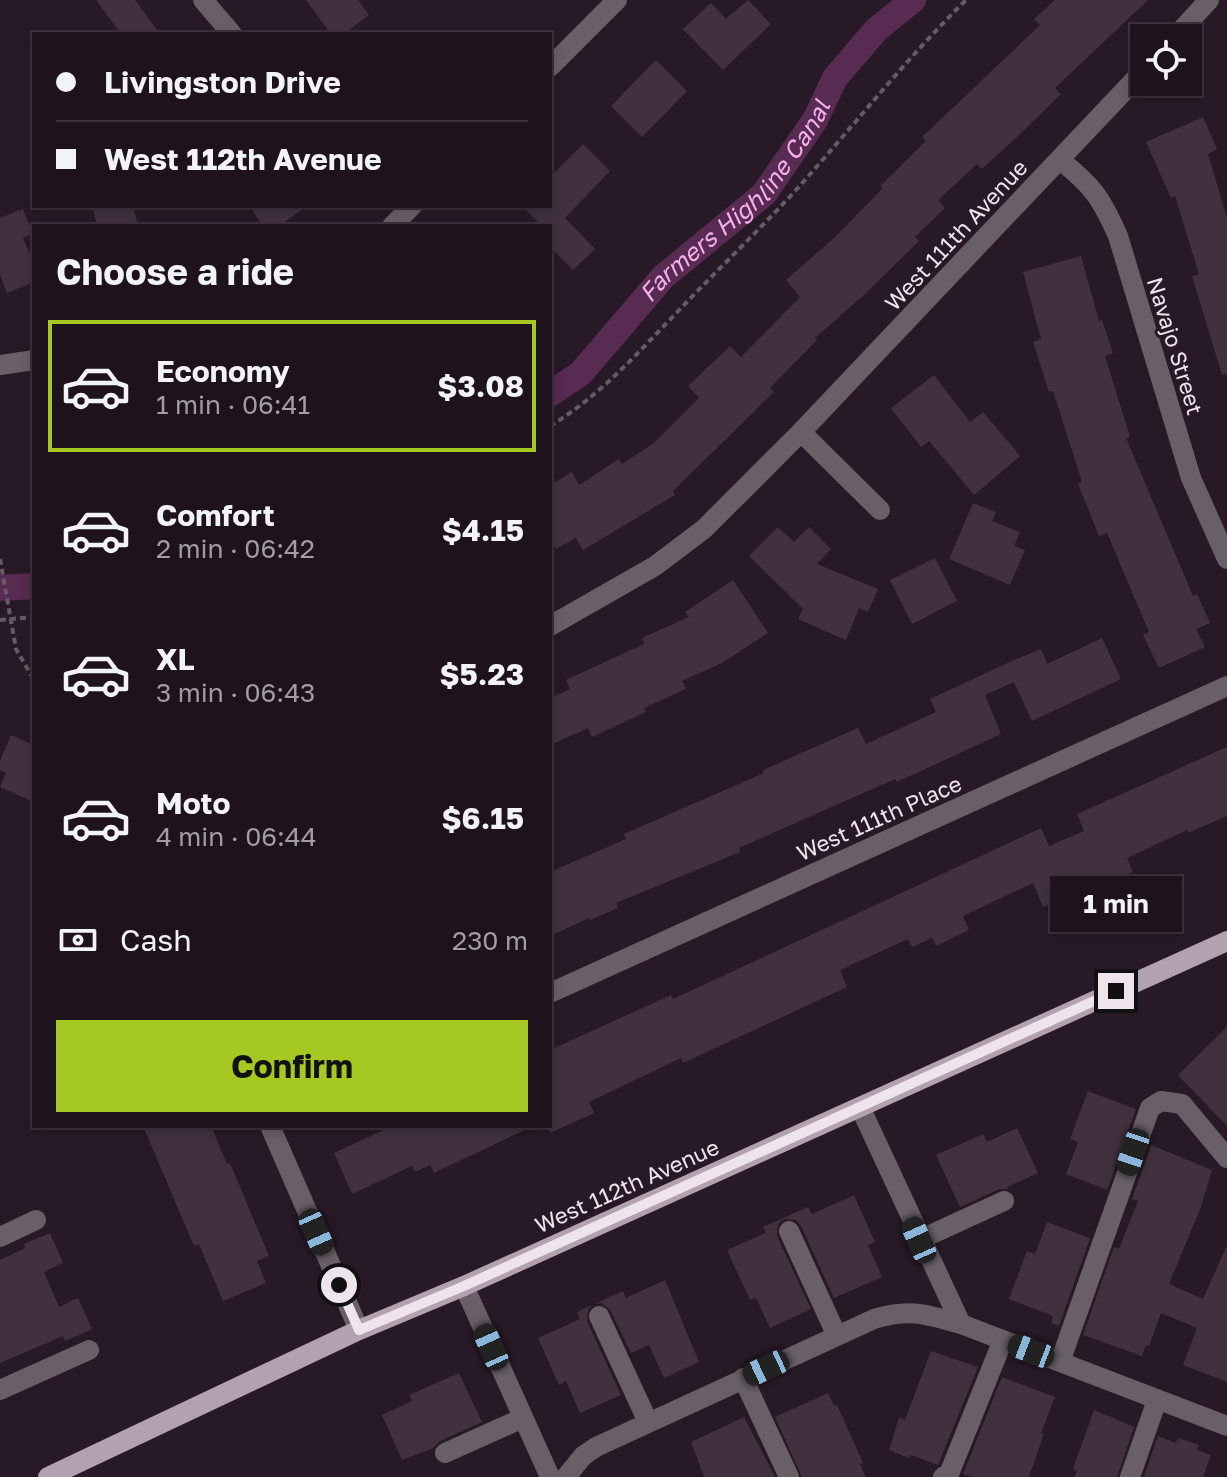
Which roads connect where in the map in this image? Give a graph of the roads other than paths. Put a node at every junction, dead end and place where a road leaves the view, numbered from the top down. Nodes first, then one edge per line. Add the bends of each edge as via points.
1 (203, 0) edge
2 (617, 0) edge
3 (1209, 0) edge
4 (1187, 24) edge
5 (230, 32) edge
6 (552, 65) edge
7 (1130, 85) edge
8 (1060, 160) junction
9 (408, 208) edge
10 (391, 218) edge
11 (32, 360) edge
12 (0, 365) edge
13 (801, 432) junction
14 (880, 510) dead end
15 (1227, 559) edge
16 (552, 625) edge
17 (1227, 686) edge
18 (1227, 941) edge
19 (552, 992) edge
20 (860, 1107) junction
21 (271, 1128) edge
22 (1227, 1158) edge
23 (1004, 1201) dead end
24 (36, 1220) dead end
25 (789, 1231) dead end
26 (0, 1237) edge
27 (919, 1240) junction
28 (464, 1286) junction
29 (599, 1316) dead end
30 (961, 1324) junction
31 (359, 1330) junction
32 (837, 1336) junction
33 (1003, 1340) junction
34 (89, 1350) dead end
35 (1060, 1362) junction
36 (743, 1378) junction
37 (0, 1390) edge
38 (1157, 1400) junction
39 (523, 1418) junction
40 (648, 1422) junction
41 (1227, 1426) edge
42 (445, 1453) dead end
43 (48, 1477) edge
44 (550, 1477) edge
45 (566, 1477) edge
46 (789, 1477) edge
47 (943, 1477) edge
48 (1130, 1477) edge

1 - 5 street
2 - 6 street
3 - 4 street
7 - 8 street, West 111th Avenue
8 - 13 street, West 111th Avenue
8 - 15 street, Navajo Street via 1087,181 1118,236 1191,478
9 - 10 street
11 - 12 street
13 - 14 street
13 - 16 street, West 111th Avenue via 688,543
17 - 19 street, West 111th Place
18 - 20 main road, West 112th Avenue
20 - 27 street
20 - 28 main road, West 112th Avenue
21 - 31 street
22 - 35 street via 1182,1104 1161,1101 1150,1108
23 - 27 street
24 - 26 street
25 - 32 street
27 - 30 street
28 - 31 main road, West 112th Avenue
28 - 39 street
29 - 40 street
30 - 32 street via 905,1311
30 - 33 street
31 - 43 main road, West 112th Avenue
32 - 36 street
33 - 35 street
33 - 47 street via 949,1474
34 - 37 street
35 - 38 street
36 - 40 street
36 - 46 street
38 - 41 street
38 - 48 street
39 - 42 street
39 - 44 street
40 - 45 street via 583,1456

